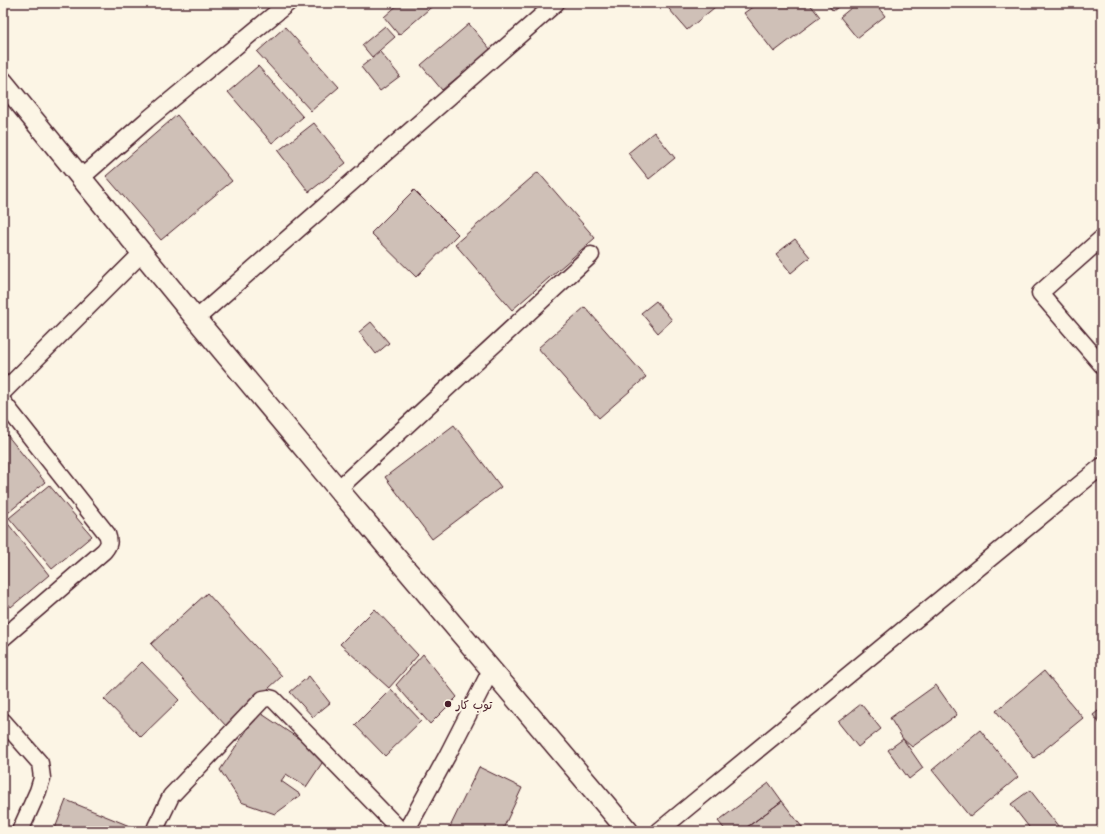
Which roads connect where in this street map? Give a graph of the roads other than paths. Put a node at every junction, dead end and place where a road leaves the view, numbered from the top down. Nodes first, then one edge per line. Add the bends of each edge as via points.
1 (288, 3) edge
2 (556, 3) edge
3 (3, 82) edge
4 (81, 178) junction
5 (1102, 238) edge
6 (142, 253) junction
7 (591, 255) dead end
8 (196, 319) junction
9 (1102, 365) edge
10 (3, 392) edge
11 (3, 402) edge
12 (1102, 466) edge
13 (338, 489) junction
14 (3, 638) edge
15 (492, 670) junction
16 (3, 720) edge
17 (20, 831) edge
18 (156, 831) edge
19 (401, 831) edge
20 (406, 831) edge
21 (628, 831) edge
22 (659, 831) edge

1 - 4 street
2 - 8 street
3 - 4 street
4 - 6 street
5 - 9 street via 1040,293
6 - 8 street
6 - 10 street
7 - 13 street
8 - 13 street
11 - 14 street via 108,534 109,541 109,546 104,551
12 - 22 street
13 - 15 street
15 - 20 street
15 - 21 street
16 - 17 street via 40,763 42,778
18 - 19 street via 171,796 263,699 268,698 273,699

